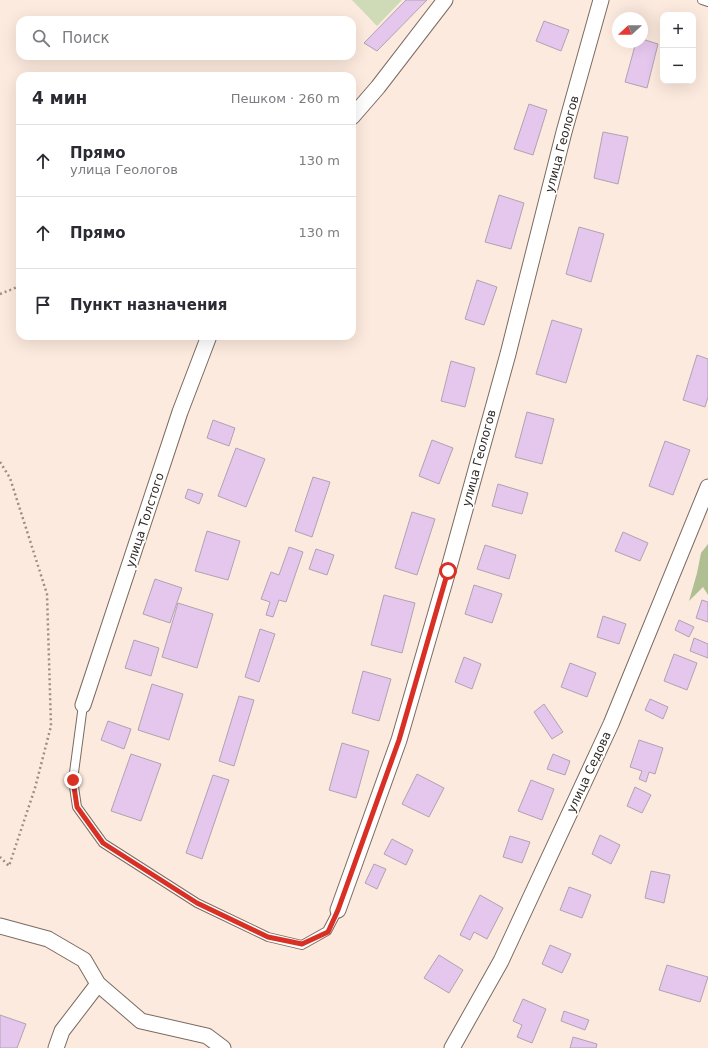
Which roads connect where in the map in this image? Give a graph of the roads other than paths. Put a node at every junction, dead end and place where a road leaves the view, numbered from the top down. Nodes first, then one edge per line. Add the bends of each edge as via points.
1 (445, 0) edge
2 (602, 0) edge
3 (702, 0) edge
4 (708, 2) edge
5 (356, 112) edge
6 (207, 340) edge
7 (708, 487) edge
8 (83, 705) joint
9 (338, 910) joint
10 (0, 926) edge
11 (98, 984) junction
12 (56, 1048) edge
13 (223, 1048) edge
14 (452, 1048) edge

1 - 5 street
2 - 9 street, улица Геологов via 564,132 508,354 399,740
3 - 4 lane
6 - 8 street, улица Толстого via 180,412
7 - 14 street, улица Седова via 611,724 501,961
8 - 9 lane via 73,780 77,807 103,843 197,903 268,937 302,944 328,932
10 - 11 street via 48,939 66,949 84,960
11 - 12 street via 62,1031
11 - 13 street via 141,1020 207,1036

